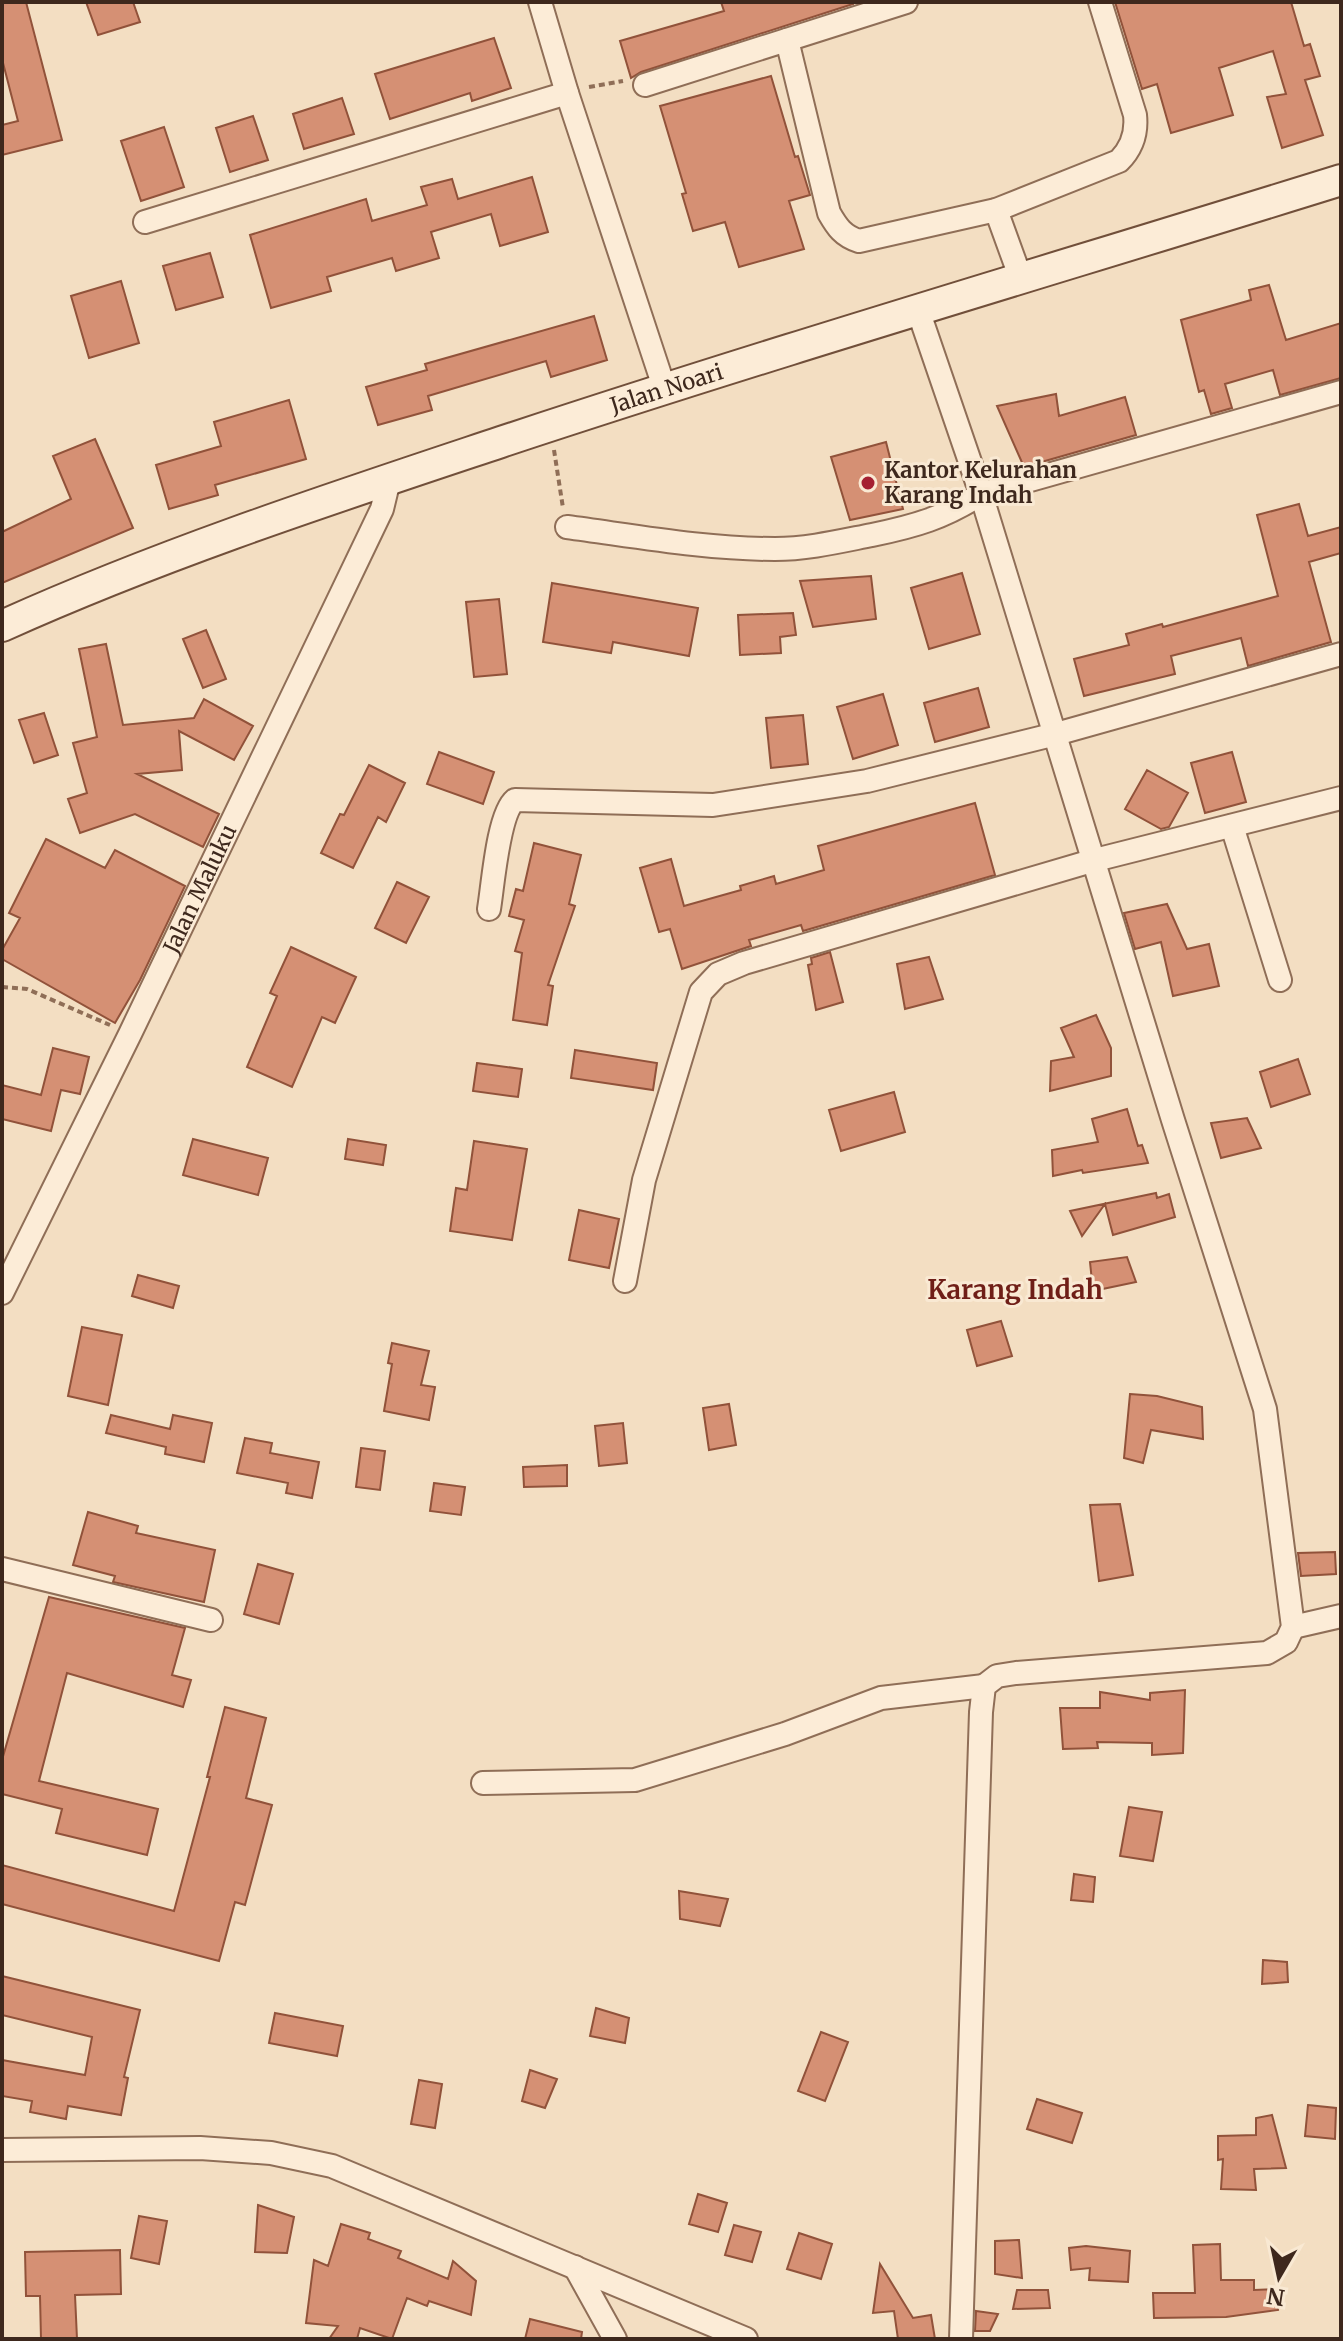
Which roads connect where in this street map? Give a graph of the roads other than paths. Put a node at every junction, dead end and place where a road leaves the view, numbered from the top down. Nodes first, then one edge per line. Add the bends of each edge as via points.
1 (540, 2) edge
2 (906, 2) edge
3 (1100, 2) edge
4 (787, 40) junction
5 (645, 85) road end
6 (567, 93) junction
7 (1341, 180) edge
8 (996, 210) junction
9 (145, 222) dead end
10 (1021, 279) junction
11 (918, 310) junction
12 (664, 387) junction
13 (1341, 392) edge
14 (389, 480) junction
15 (981, 494) junction
16 (567, 527) road end
17 (2, 626) edge
18 (1341, 654) edge
19 (1056, 734) junction
20 (1341, 798) edge
21 (1232, 826) junction
22 (1095, 860) junction
23 (489, 909) dead end
24 (1280, 980) dead end
25 (625, 1281) dead end
26 (2, 1293) edge
27 (2, 1569) edge
28 (1341, 1616) edge
29 (211, 1620) dead end
30 (1293, 1627) junction
31 (984, 1686) junction
32 (483, 1783) dead end
33 (2, 2150) edge
34 (575, 2267) junction
35 (962, 2329) edge
36 (615, 2339) edge
37 (746, 2339) edge

1 - 6 street
2 - 4 street
3 - 8 street via 1135,115 1133,141 1119,161
4 - 5 street
4 - 8 street via 829,213 847,237 859,241
6 - 9 street
6 - 12 street
7 - 10 street, Jalan Noari
8 - 10 street
10 - 11 street, Jalan Noari
11 - 12 street, Jalan Noari
11 - 15 street
12 - 14 street, Jalan Noari
13 - 15 street
14 - 17 street, Jalan Noari via 198,546
14 - 26 street, Jalan Maluku via 382,509
15 - 16 street via 918,525 775,549
15 - 19 street
18 - 19 street
19 - 22 street
19 - 23 street via 867,781 713,805 515,800 504,823
20 - 21 street
21 - 22 street
21 - 24 street
22 - 25 street via 744,963 705,985 644,1180
22 - 30 street via 1265,1409
27 - 29 street
28 - 30 street
30 - 31 street via 1286,1642 1267,1653 1016,1673 997,1676
31 - 32 street via 881,1698 635,1780
31 - 35 street
33 - 34 street via 200,2148 286,2156 332,2166
34 - 36 street
34 - 37 street

